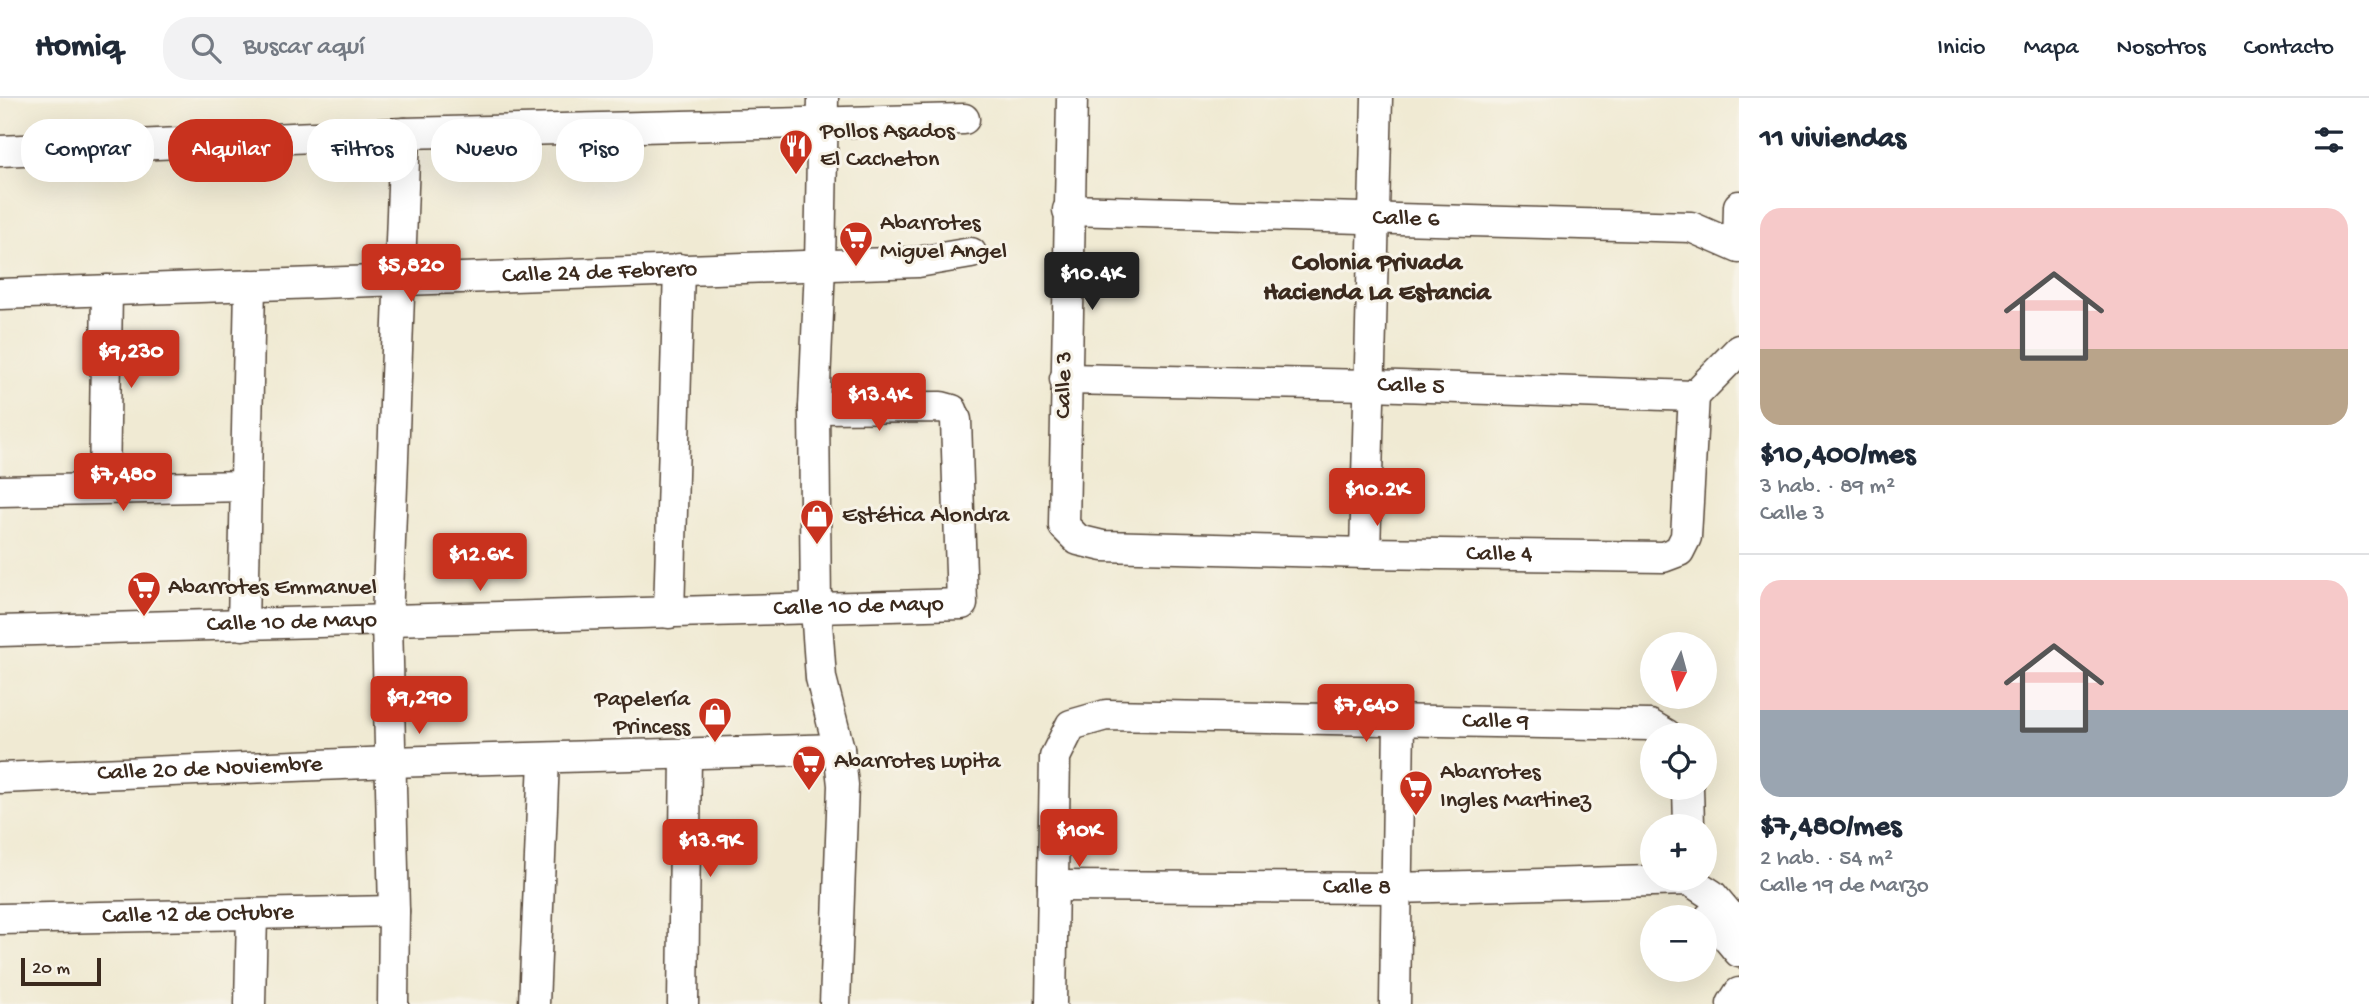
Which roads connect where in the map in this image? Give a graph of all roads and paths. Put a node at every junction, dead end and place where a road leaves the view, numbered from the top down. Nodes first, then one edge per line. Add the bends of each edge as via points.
1 (1072, 98) edge
2 (1377, 98) edge
3 (823, 110) edge
4 (964, 118) dead end
5 (417, 132) edge
6 (307, 137) edge
7 (0, 151) edge
8 (403, 182) edge
9 (1739, 206) edge
10 (1068, 210) junction
11 (1374, 216) junction
12 (1738, 247) edge
13 (971, 253) dead end
14 (820, 265) junction
15 (679, 269) junction
16 (399, 279) junction
17 (250, 285) junction
18 (107, 290) junction
19 (0, 294) edge
20 (1739, 349) edge
21 (1065, 379) junction
22 (1370, 385) junction
23 (1694, 396) junction
24 (814, 408) junction
25 (246, 486) junction
26 (104, 488) junction
27 (0, 491) edge
28 (1078, 540) joint
29 (1365, 553) junction
30 (816, 609) junction
31 (669, 613) junction
32 (387, 621) junction
33 (243, 625) junction
34 (0, 631) edge
35 (1399, 719) junction
36 (1640, 725) edge
37 (839, 749) junction
38 (686, 754) junction
39 (544, 759) junction
40 (390, 762) junction
41 (0, 778) edge
42 (1640, 885) edge
43 (1053, 886) junction
44 (1396, 888) junction
45 (1688, 891) edge
46 (1701, 891) edge
47 (394, 911) junction
48 (253, 914) junction
49 (0, 919) edge
50 (1739, 927) edge
51 (1739, 952) edge
52 (1739, 993) edge
53 (250, 1004) edge
54 (393, 1004) edge
55 (534, 1004) edge
56 (683, 1004) edge
57 (835, 1004) edge
58 (1051, 1004) edge
59 (1395, 1004) edge
60 (1732, 1004) edge

1 - 10 street, Calle 3
2 - 11 street
3 - 4 street
3 - 5 street
3 - 14 street
6 - 7 street
8 - 16 street
9 - 12 street
10 - 11 street, Calle 6
10 - 21 street, Calle 3
11 - 12 street, Calle 6 via 1691,226
11 - 22 street
13 - 14 street, Calle 24 de Febrero via 918,262
14 - 15 street, Calle 24 de Febrero
14 - 24 street
15 - 16 street, Calle 24 de Febrero
15 - 31 street
16 - 17 street, Calle 24 de Febrero
16 - 32 street
17 - 18 street, Calle 24 de Febrero
17 - 25 street
18 - 19 street, Calle 24 de Febrero
18 - 26 street
20 - 23 street
21 - 22 street, Calle 5
21 - 28 street, Calle 3 via 1064,526
22 - 23 street, Calle 5
22 - 29 street
23 - 29 street, Calle 4 via 1686,537 1679,551 1662,557
24 - 30 street
24 - 30 street, Calle 10 de Mayo via 952,410 962,604
25 - 26 street
25 - 33 street
26 - 27 street
28 - 29 street, Calle 4 via 1102,546
30 - 31 street, Calle 10 de Mayo
30 - 37 street via 821,678
31 - 32 street, Calle 10 de Mayo
32 - 33 street, Calle 10 de Mayo
32 - 40 street
33 - 34 street, Calle 10 de Mayo
35 - 36 street, Calle 9
35 - 43 street, Calle 9 via 1106,715 1071,725 1055,757
35 - 44 street
37 - 38 street, Calle 20 de Noviembre
37 - 57 street via 842,785
38 - 39 street, Calle 20 de Noviembre
38 - 56 street
39 - 40 street, Calle 20 de Noviembre
39 - 55 street
40 - 41 street, Calle 20 de Noviembre
40 - 47 street
42 - 44 street, Calle 8
43 - 44 street, Calle 8
43 - 58 street
44 - 59 street
45 - 51 street
46 - 50 street via 1712,895
47 - 48 street, Calle 12 de Octubre
47 - 54 street
48 - 49 street, Calle 12 de Octubre
48 - 53 street
52 - 60 street

